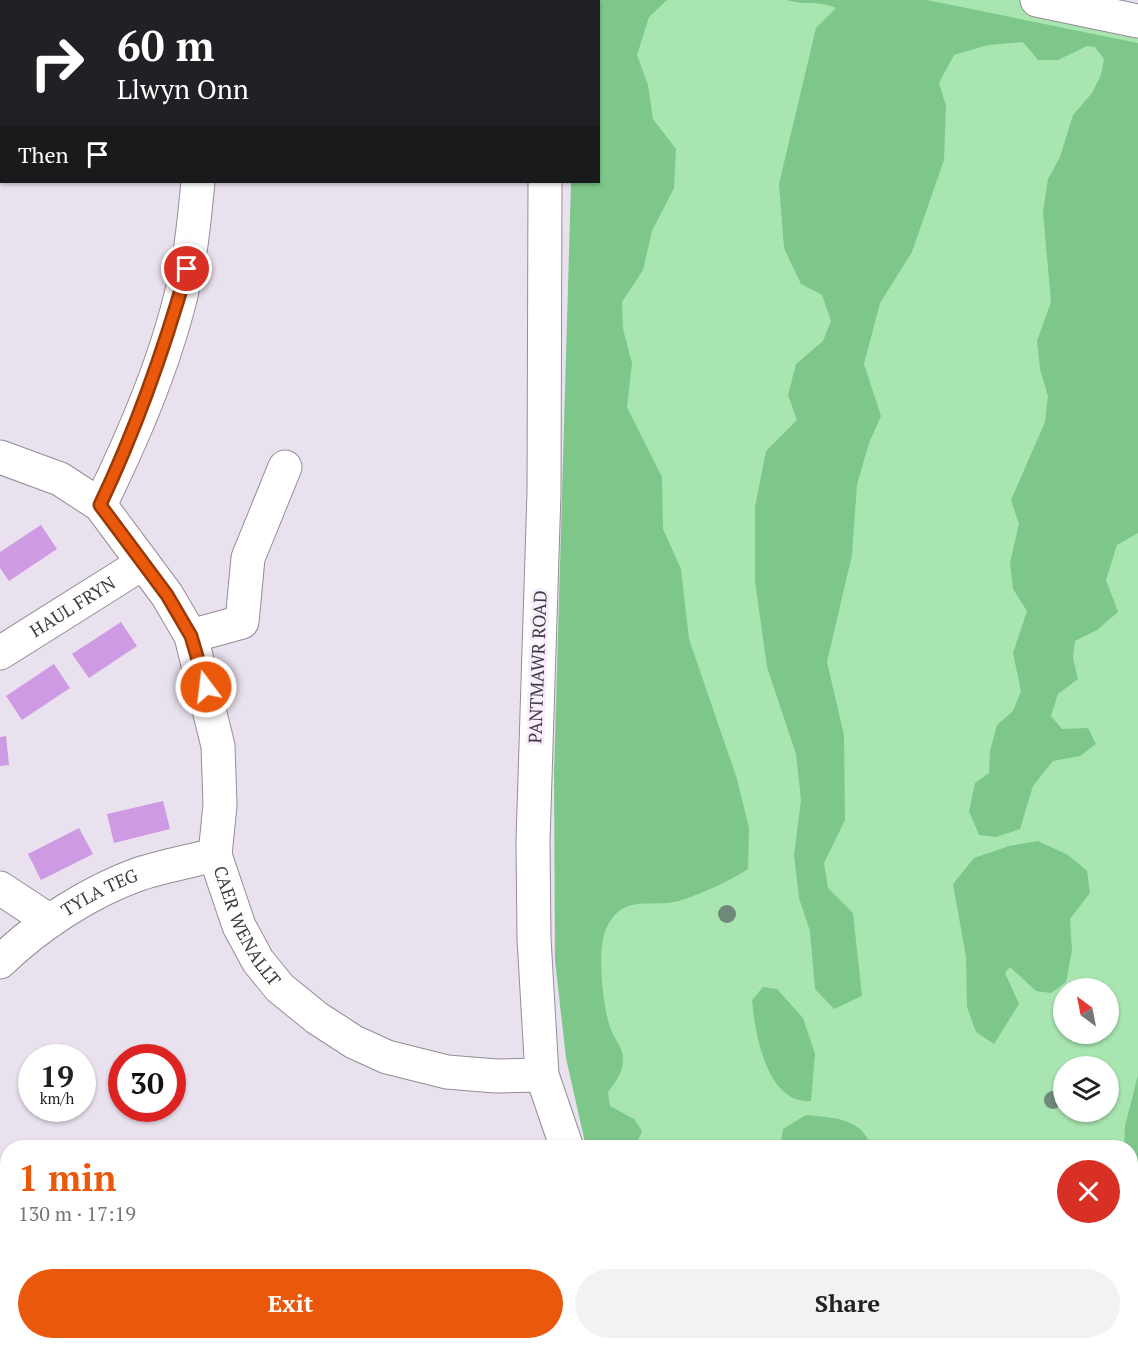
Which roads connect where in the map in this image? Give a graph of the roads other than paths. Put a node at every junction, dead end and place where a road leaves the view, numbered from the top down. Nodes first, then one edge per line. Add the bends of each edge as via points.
1 (1037, 0) edge
2 (1138, 21) edge
3 (198, 183) edge
4 (545, 183) edge
5 (0, 457) edge
6 (285, 466) dead end
7 (100, 505) junction
8 (144, 563) junction
9 (191, 636) junction
10 (0, 653) edge
11 (215, 855) junction
12 (0, 888) edge
13 (50, 921) junction
14 (0, 962) edge
15 (542, 1075) junction
16 (564, 1140) edge

1 - 2 street
3 - 7 street via 187,269 163,353
4 - 15 street, PANTMAWR ROAD via 544,492 533,841
5 - 7 street, CAER WENALLT via 60,479
6 - 9 street via 248,558 242,622
7 - 8 street, CAER WENALLT
8 - 9 street, CAER WENALLT
8 - 10 street, HAUL FRYN
9 - 11 street, CAER WENALLT via 218,746 220,805
11 - 13 street, TYLA TEG via 138,875
11 - 15 street, CAER WENALLT via 239,926 258,961 280,988 316,1018 387,1057 447,1072
12 - 13 street
13 - 14 street, TYLA TEG
15 - 16 street, PANTMAWR ROAD

